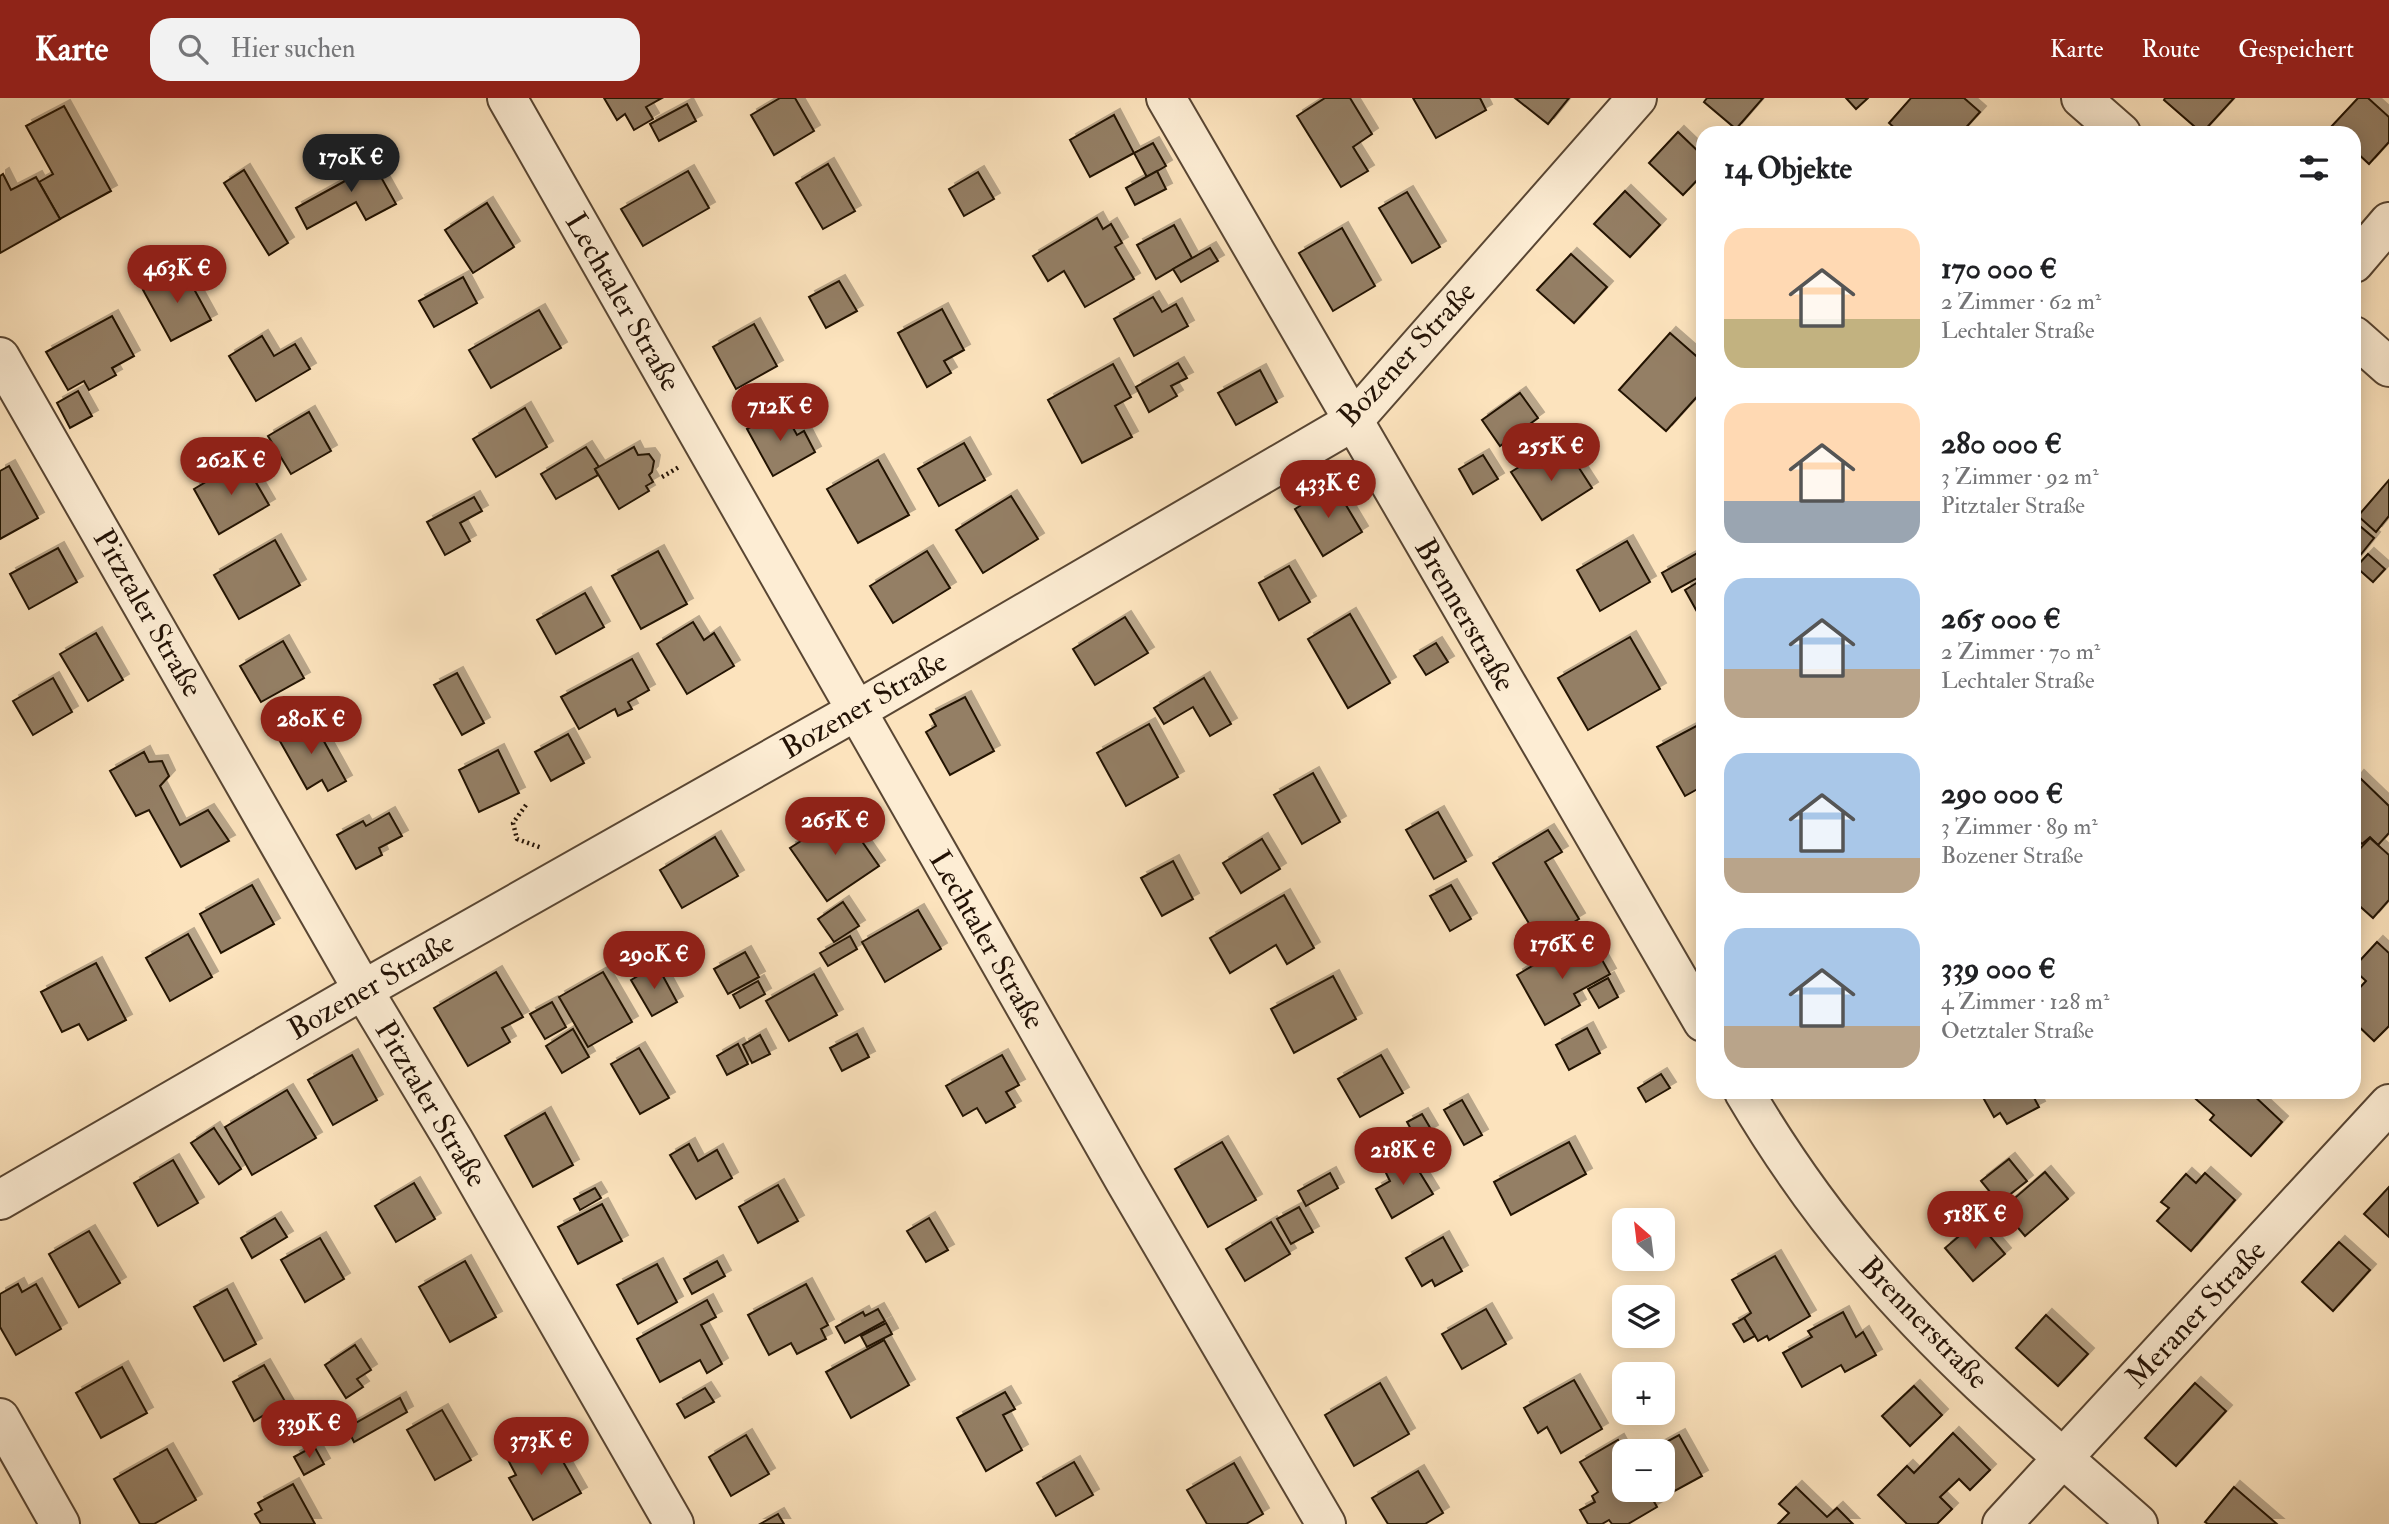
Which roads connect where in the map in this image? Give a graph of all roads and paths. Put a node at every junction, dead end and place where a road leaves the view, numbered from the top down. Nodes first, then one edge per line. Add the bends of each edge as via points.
1 (507, 98) edge
2 (1166, 98) edge
3 (1637, 98) edge
4 (2081, 98) edge
5 (2114, 126) edge
6 (2389, 222) edge
7 (2361, 255) edge
8 (2361, 341) edge
9 (0, 357) edge
10 (2389, 367) edge
11 (1352, 422) junction
12 (856, 711) junction
13 (526, 804) dead end
14 (559, 879) junction
15 (363, 990) junction
16 (1696, 999) edge
17 (1749, 1099) edge
18 (2389, 1104) edge
19 (0, 1200) edge
20 (0, 1418) edge
21 (2063, 1458) junction
22 (60, 1524) edge
23 (674, 1524) edge
24 (1326, 1524) edge
25 (2002, 1524) edge
26 (2138, 1524) edge

1 - 12 street, Lechtaler Straße
2 - 11 street, Brennerstraße
3 - 11 street, Bozener Straße
4 - 5 street
6 - 7 street
8 - 10 street
9 - 15 street, Pitztaler Straße
11 - 12 street, Bozener Straße
11 - 16 street, Brennerstraße
12 - 14 street, Bozener Straße
12 - 24 street, Lechtaler Straße
13 - 14 path via 513,823 517,838 544,848
14 - 15 street, Bozener Straße
15 - 19 street, Bozener Straße
15 - 23 street, Pitztaler Straße
17 - 21 street, Brennerstraße via 1804,1184 1869,1268 1948,1352
18 - 21 street, Meraner Straße
20 - 22 street
21 - 25 street, Meraner Straße
21 - 26 street, Brennerstraße

